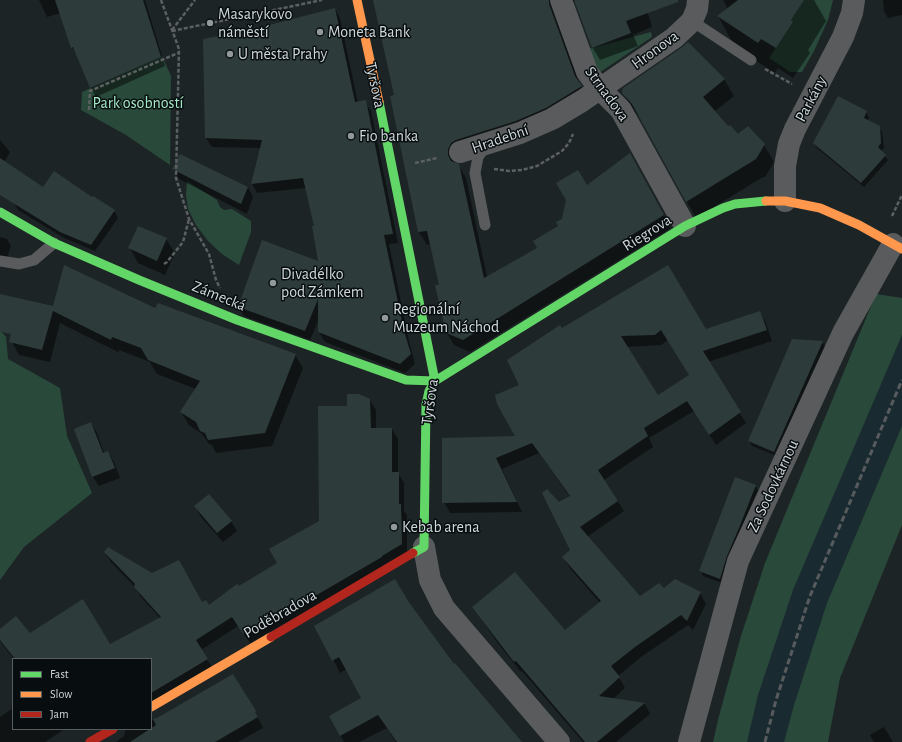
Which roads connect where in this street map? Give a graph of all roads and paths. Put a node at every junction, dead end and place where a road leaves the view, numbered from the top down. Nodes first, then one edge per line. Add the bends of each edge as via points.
1 (161, 0) edge
2 (195, 0) edge
3 (322, 0) edge
4 (561, 0) edge
5 (698, 0) edge
6 (854, 0) edge
7 (357, 1) edge
8 (692, 21) junction
9 (172, 31) junction
10 (178, 52) junction
11 (751, 60) joint
12 (797, 87) dead end
13 (600, 89) junction
14 (89, 110) dead end
15 (488, 144) junction
16 (460, 152) joint
17 (393, 168) junction
18 (785, 201) junction
19 (0, 212) edge
20 (189, 219) junction
21 (485, 225) dead end
22 (686, 226) junction
23 (54, 244) junction
24 (898, 247) edge
25 (0, 261) edge
26 (139, 280) junction
27 (237, 320) junction
28 (435, 381) junction
29 (424, 547) junction
30 (152, 706) edge
31 (111, 730) edge
32 (90, 742) edge
33 (559, 742) edge
34 (689, 742) edge

1 - 9 path
2 - 9 path
3 - 9 path
4 - 13 street, Strnadova via 588,72
5 - 8 street, Hronova
6 - 18 street, Parkány via 843,37 789,144 785,166
7 - 17 street, Tyršova
8 - 11 lane
8 - 13 street, Hronova via 674,38
9 - 10 path
10 - 14 path via 90,91
10 - 20 path via 176,178
11 - 12 path
13 - 15 street, Hradební via 552,119
13 - 22 street, Strnadova via 621,110
15 - 16 street, Hradební
15 - 21 lane via 478,157 475,173
16 - 17 path, Hradební
17 - 28 street, Tyršova
18 - 22 street, Riegrova via 735,204
18 - 24 street, Riegrova via 833,212
19 - 23 street, Zámecká
20 - 26 path via 183,242 167,262
20 - 27 path via 209,254 216,280
22 - 28 street, Riegrova
23 - 25 lane via 34,260 19,264
23 - 26 street, Zámecká
24 - 34 street, Za Sodovkárnou via 843,333 738,561
26 - 27 street, Zámecká
27 - 28 street, Zámecká via 406,380
28 - 29 street, Tyršova via 429,390 426,405
29 - 30 street, Poděbradova
29 - 33 street, Tyršova via 430,580 444,608
31 - 32 street

